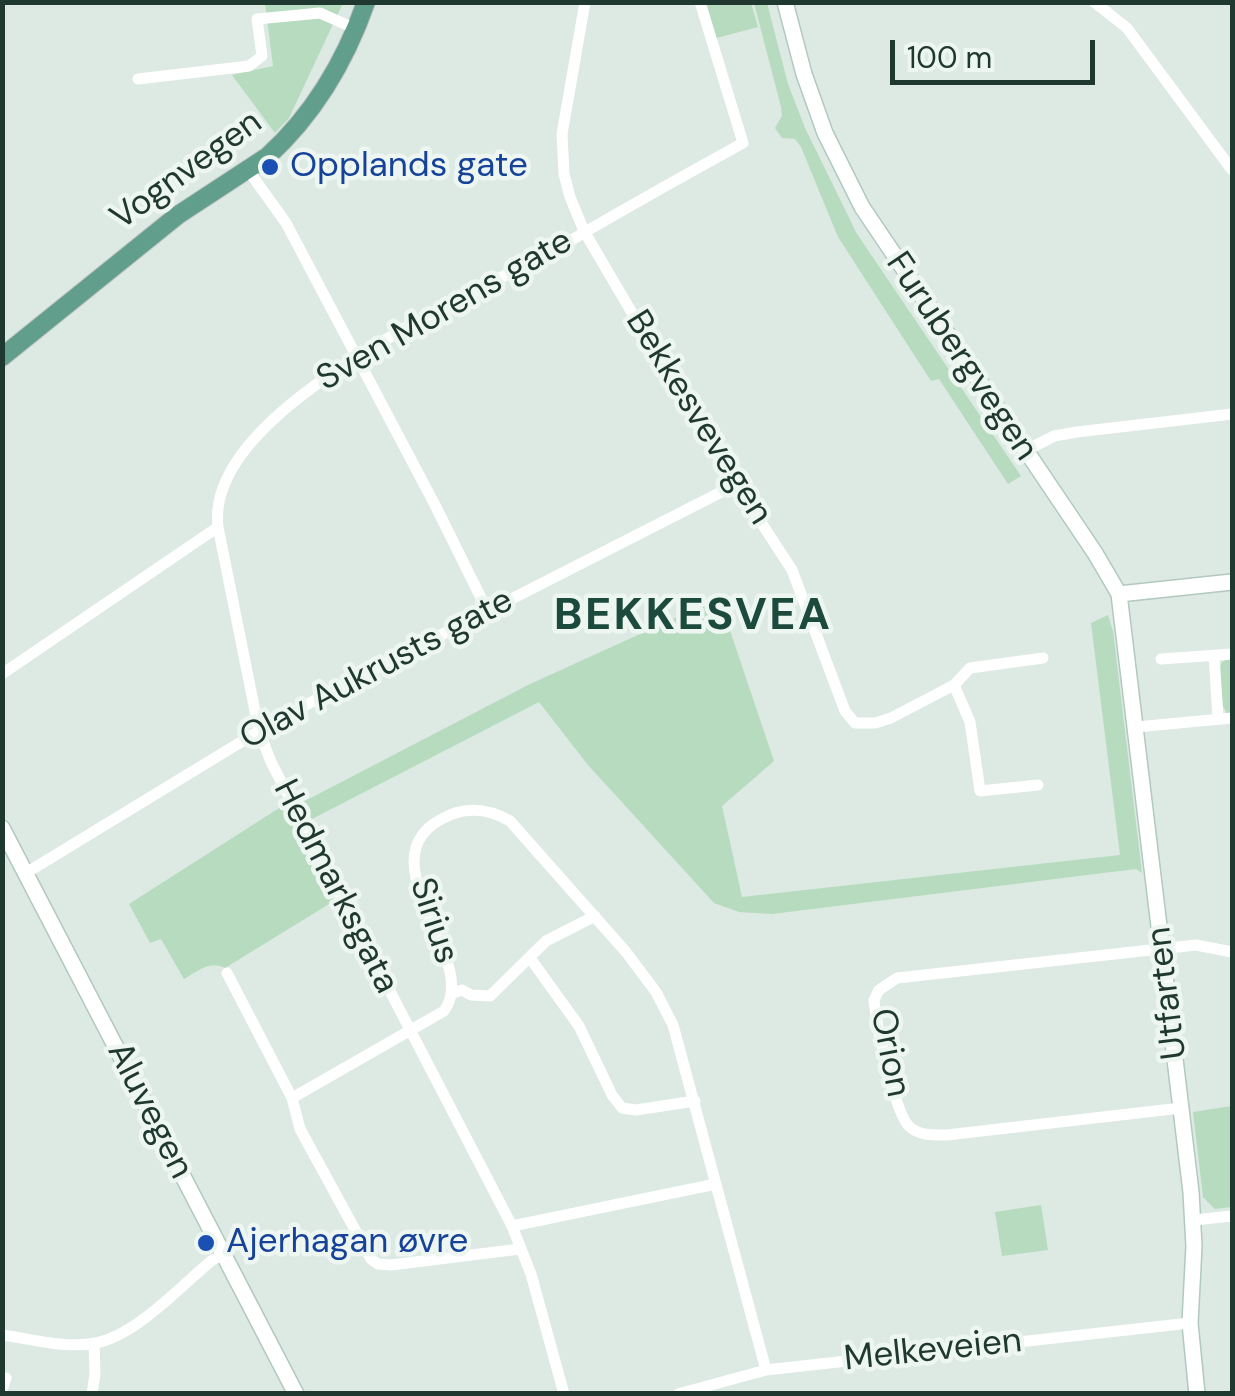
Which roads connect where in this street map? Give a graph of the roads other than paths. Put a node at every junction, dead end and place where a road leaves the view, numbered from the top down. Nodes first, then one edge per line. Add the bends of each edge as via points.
1 (254, 2) edge
2 (366, 2) edge
3 (585, 2) edge
4 (700, 2) edge
5 (785, 2) edge
6 (1094, 2) edge
7 (257, 20) junction
8 (356, 29) junction
9 (138, 80) dead end
10 (248, 170) junction
11 (1232, 170) edge
12 (584, 231) junction
13 (356, 356) junction
14 (2, 357) edge
15 (1232, 414) edge
16 (1026, 451) junction
17 (737, 484) junction
18 (218, 528) junction
19 (1232, 582) edge
20 (1119, 594) junction
21 (486, 610) junction
22 (1232, 654) edge
23 (1214, 655) junction
24 (1043, 658) dead end
25 (1161, 659) dead end
26 (2, 674) edge
27 (954, 686) junction
28 (1218, 718) junction
29 (1232, 718) edge
30 (1136, 727) junction
31 (260, 731) junction
32 (1038, 785) dead end
33 (2, 828) edge
34 (26, 873) junction
35 (594, 916) junction
36 (1163, 948) junction
37 (1232, 952) edge
38 (530, 958) junction
39 (227, 973) dead end
40 (453, 993) junction
41 (409, 1031) junction
42 (292, 1098) junction
43 (695, 1101) junction
44 (1181, 1108) junction
45 (716, 1184) junction
46 (1232, 1216) edge
47 (1194, 1220) junction
48 (512, 1226) junction
49 (520, 1249) junction
50 (224, 1254) junction
51 (1190, 1323) junction
52 (2, 1335) edge
53 (94, 1344) junction
54 (766, 1370) junction
55 (92, 1394) edge
56 (296, 1394) edge
57 (564, 1394) edge
58 (678, 1394) edge
59 (1198, 1394) edge

1 - 7 street
2 - 8 main road, Vognvegen
3 - 12 street, Bekkesvevegen via 562,134 564,174
4 - 12 street, Sven Morens gate via 743,143
5 - 16 main road, Furubergvegen via 816,108 846,179
6 - 11 street via 1127,28
7 - 8 street via 320,13
7 - 9 street via 262,56 249,66
8 - 10 main road, Vognvegen via 312,111
10 - 13 street via 286,223
10 - 14 main road, Vognvegen via 147,238
12 - 13 street, Sven Morens gate
12 - 17 street, Bekkesvevegen
13 - 18 street, Sven Morens gate via 295,399 238,460 224,480
13 - 21 street
15 - 16 street via 1054,436
16 - 20 main road, Furubergvegen
17 - 21 street, Olav Aukrusts gate
17 - 27 street, Bekkesvevegen via 799,583 839,700 855,723 891,718
18 - 26 street
18 - 31 street, Hedmarksgata
19 - 20 main road
20 - 30 main road, Utfarten
21 - 31 street, Olav Aukrusts gate
22 - 23 street
23 - 25 street
23 - 28 street
24 - 27 street, Bekkesvevegen via 970,668
27 - 32 street via 970,722 980,791
28 - 29 street
28 - 30 street
30 - 36 main road, Utfarten
31 - 34 street, Olav Aukrusts gate
31 - 41 street, Hedmarksgata
33 - 34 main road, Aluvegen
34 - 50 main road, Aluvegen
35 - 38 street, Sirius via 546,941
35 - 40 street, Sirius via 510,821 473,810 443,818 419,845 414,876
35 - 43 street, Sirius via 656,992
36 - 37 street
36 - 44 main road, Utfarten
36 - 44 street, Orion via 897,978 874,1000 899,1110 908,1127 922,1134
38 - 40 street, Sirius via 490,996
38 - 43 street via 580,1026 622,1108
39 - 42 street
40 - 41 street, Sirius via 444,1010
41 - 42 street, Sirius
41 - 48 street, Hedmarksgata
42 - 49 street via 300,1129 370,1259 391,1264
43 - 45 street, Sirius
44 - 47 main road, Utfarten
45 - 48 street
45 - 54 street, Sirius
46 - 47 street
47 - 51 main road, Utfarten
48 - 49 street, Hedmarksgata
49 - 57 street, Hedmarksgata
50 - 53 street via 121,1334
50 - 56 main road, Aluvegen
51 - 54 street, Melkeveien
51 - 59 main road, Utfarten
52 - 53 street
53 - 55 street
54 - 58 street, Melkeveien

